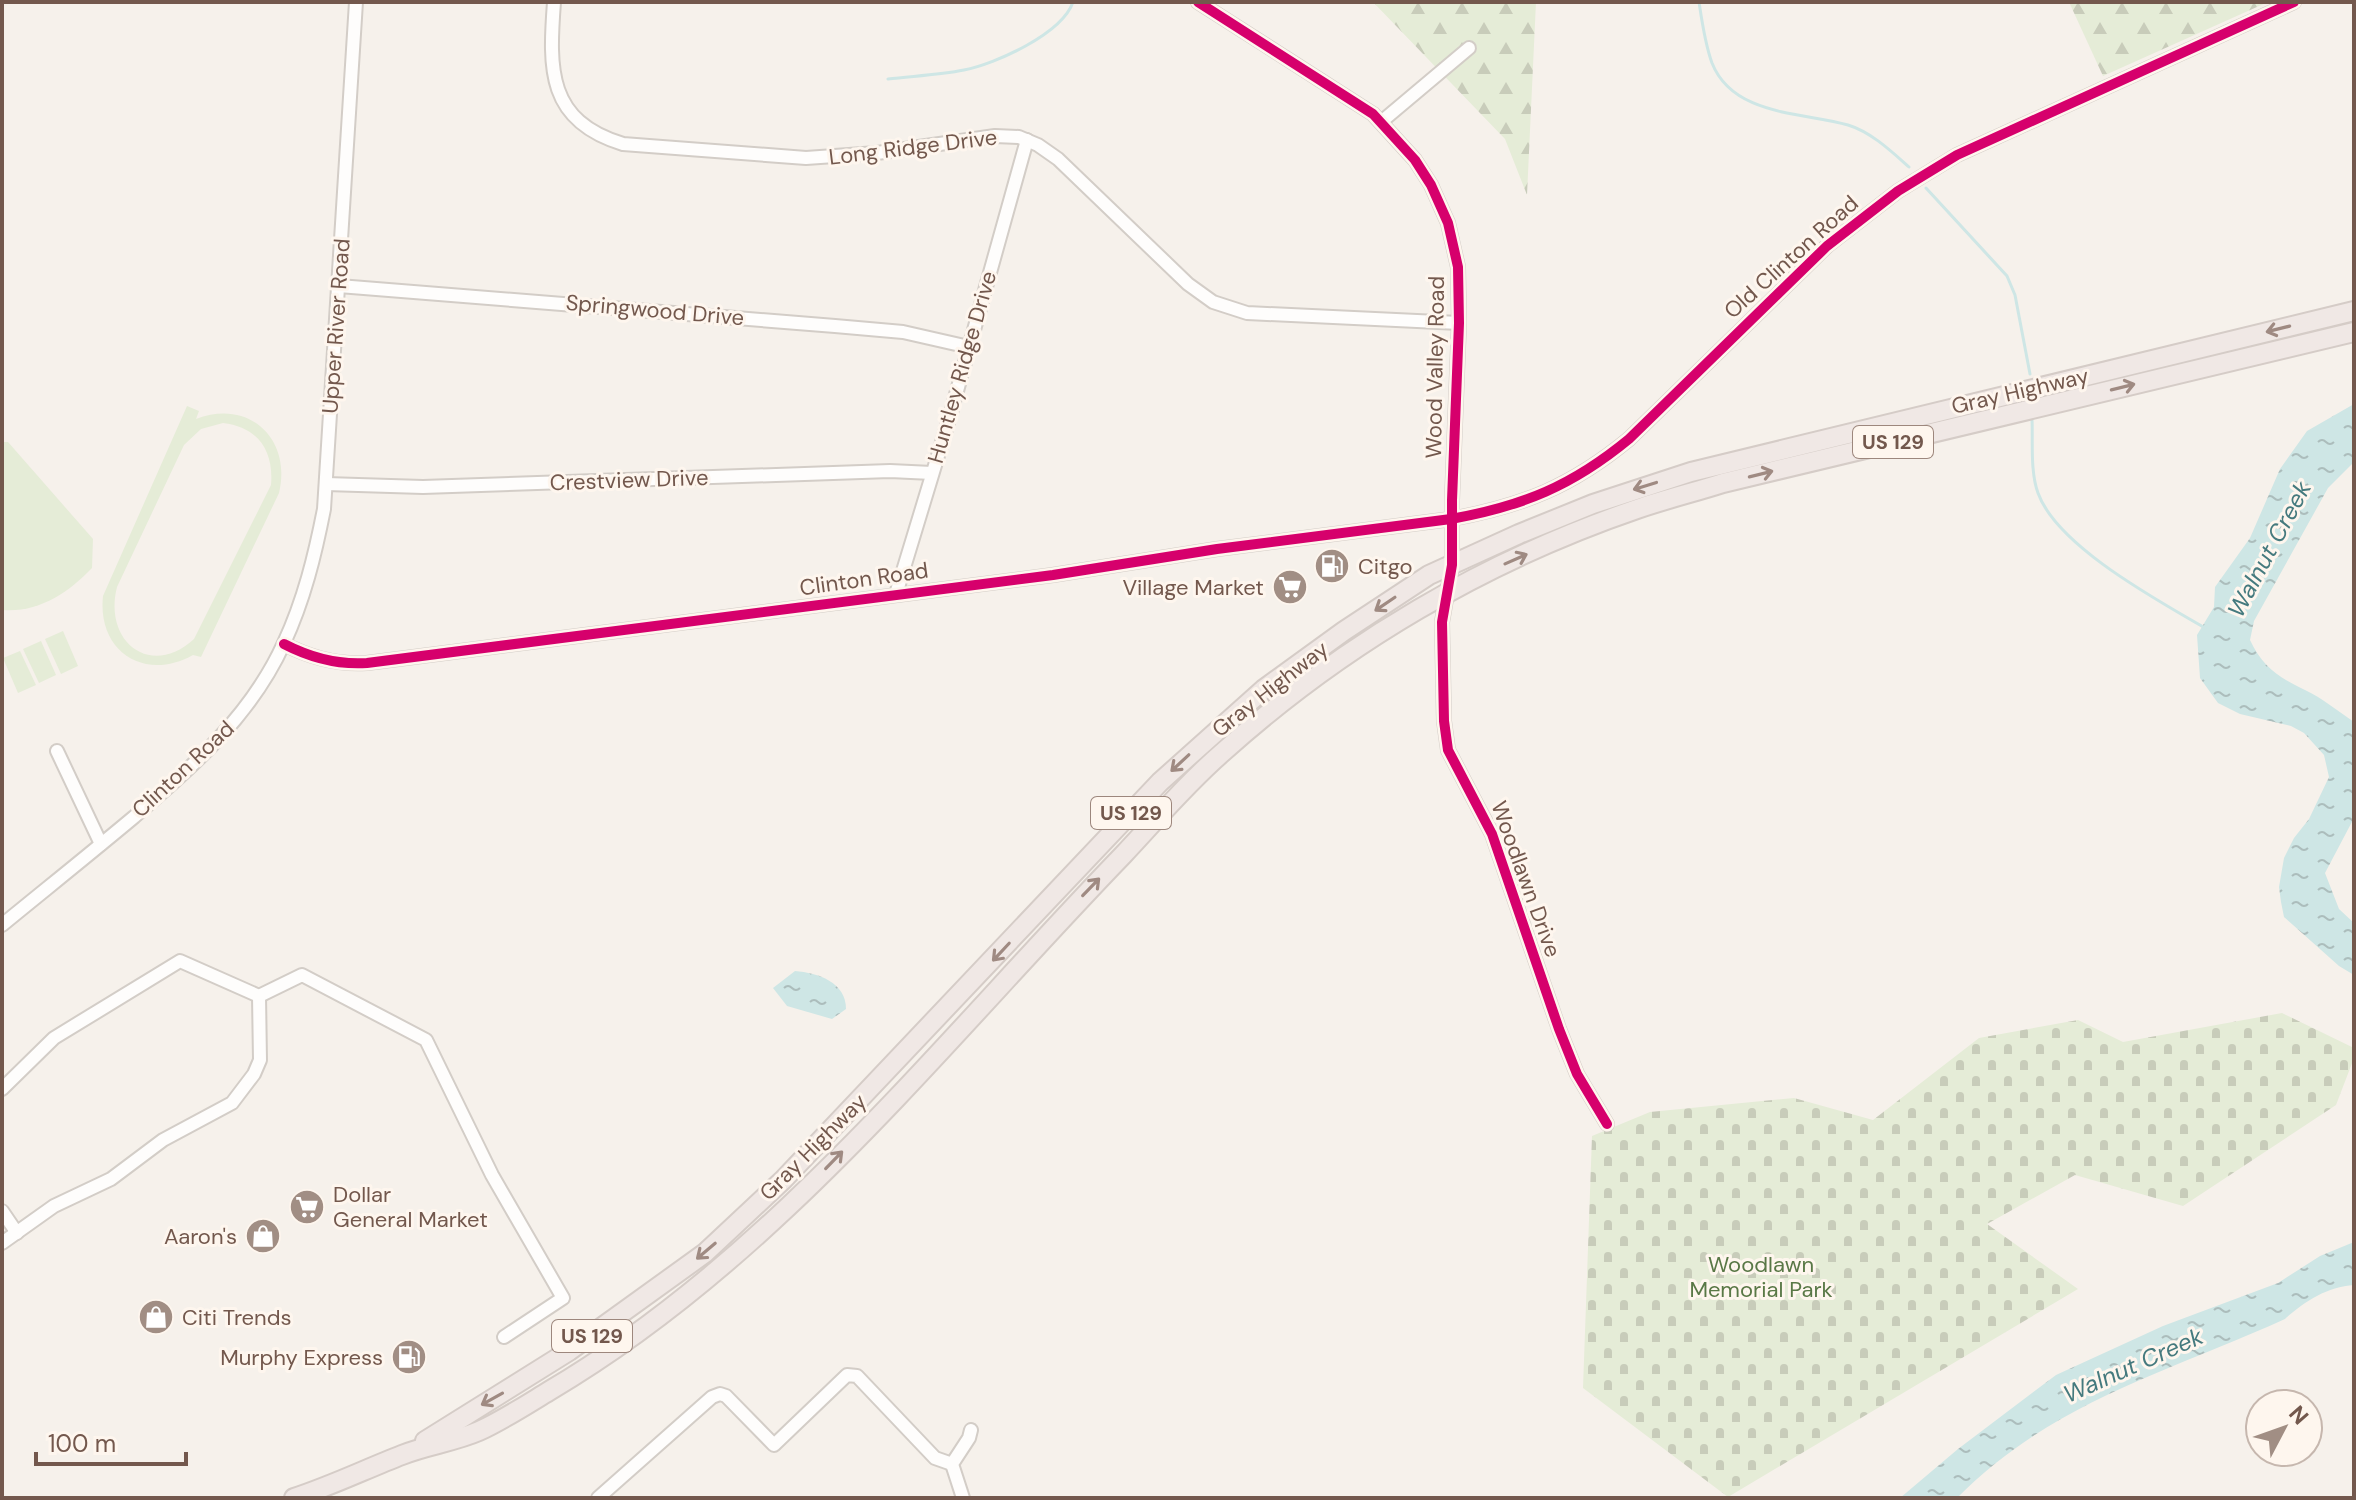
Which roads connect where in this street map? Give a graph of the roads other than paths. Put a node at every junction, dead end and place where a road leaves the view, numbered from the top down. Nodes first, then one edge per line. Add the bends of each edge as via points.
1 (356, 2) edge
2 (554, 2) edge
3 (1198, 2) edge
4 (2294, 2) edge
5 (1469, 48) dead end
6 (1381, 122) junction
7 (1027, 140) junction
8 (339, 286) junction
9 (2354, 311) edge
10 (1459, 323) junction
11 (2354, 332) edge
12 (969, 347) junction
13 (932, 473) junction
14 (326, 484) junction
15 (1451, 519) junction
16 (1452, 565) junction
17 (1446, 592) junction
18 (896, 594) junction
19 (284, 644) junction
20 (57, 751) dead end
21 (101, 844) junction
22 (2, 925) edge
23 (259, 996) junction
24 (2, 1089) edge
25 (1607, 1124) dead end
26 (2, 1211) edge
27 (17, 1233) junction
28 (2, 1243) edge
29 (504, 1337) dead end
30 (971, 1430) dead end
31 (406, 1453) junction
32 (952, 1464) junction
33 (294, 1498) edge
34 (598, 1498) edge
35 (963, 1498) edge

1 - 8 street, Upper River Road
2 - 7 street, Long Ridge Drive via 552,70 560,94 591,131 623,144 806,158 995,136
3 - 6 street, Wood Valley Road
4 - 15 street, Old Clinton Road via 1934,168 1827,246 1604,460 1544,494
5 - 6 street
6 - 10 street, Wood Valley Road via 1415,160 1448,223 1458,267
7 - 10 street, Long Ridge Drive via 1058,159 1213,302 1247,313
7 - 12 street, Huntley Ridge Drive
8 - 12 street, Springwood Drive via 876,329
8 - 14 street, Upper River Road
9 -> 16 highway, Gray Highway / US 129 via 1691,472 1593,504
10 - 15 street, Wood Valley Road
17 -> 11 highway, Gray Highway / US 129 via 1583,530 1723,483
12 - 13 street, Huntley Ridge Drive
13 - 14 street, Crestview Drive via 423,487
13 - 18 street, Huntley Ridge Drive
14 - 19 street, Upper River Road via 316,553
15 - 16 street
15 - 18 street, Clinton Road
16 - 17 street
16 -> 31 highway, Gray Highway / US 129 via 1306,658 1182,762 793,1170 705,1253 569,1351
17 - 25 street, Woodlawn Drive via 1442,622 1448,750 1492,834 1577,1074
31 -> 17 highway, Gray Highway / US 129 via 476,1432 525,1405 652,1324 707,1279 819,1175 1221,753 1352,651
18 - 19 street, Clinton Road via 367,663 328,661
19 - 21 street, Clinton Road via 226,734
20 - 21 street
21 - 22 street, Clinton Road
23 - 24 street via 180,961 54,1038
23 - 27 street via 260,1060 232,1103
23 - 29 street via 302,975 426,1040 492,1175 563,1298
26 - 27 street
27 - 28 street
30 - 32 street
31 - 33 highway, Gray Highway / US 129
32 - 34 street via 935,1458 852,1374 774,1445 726,1396 712,1397
32 - 35 street

